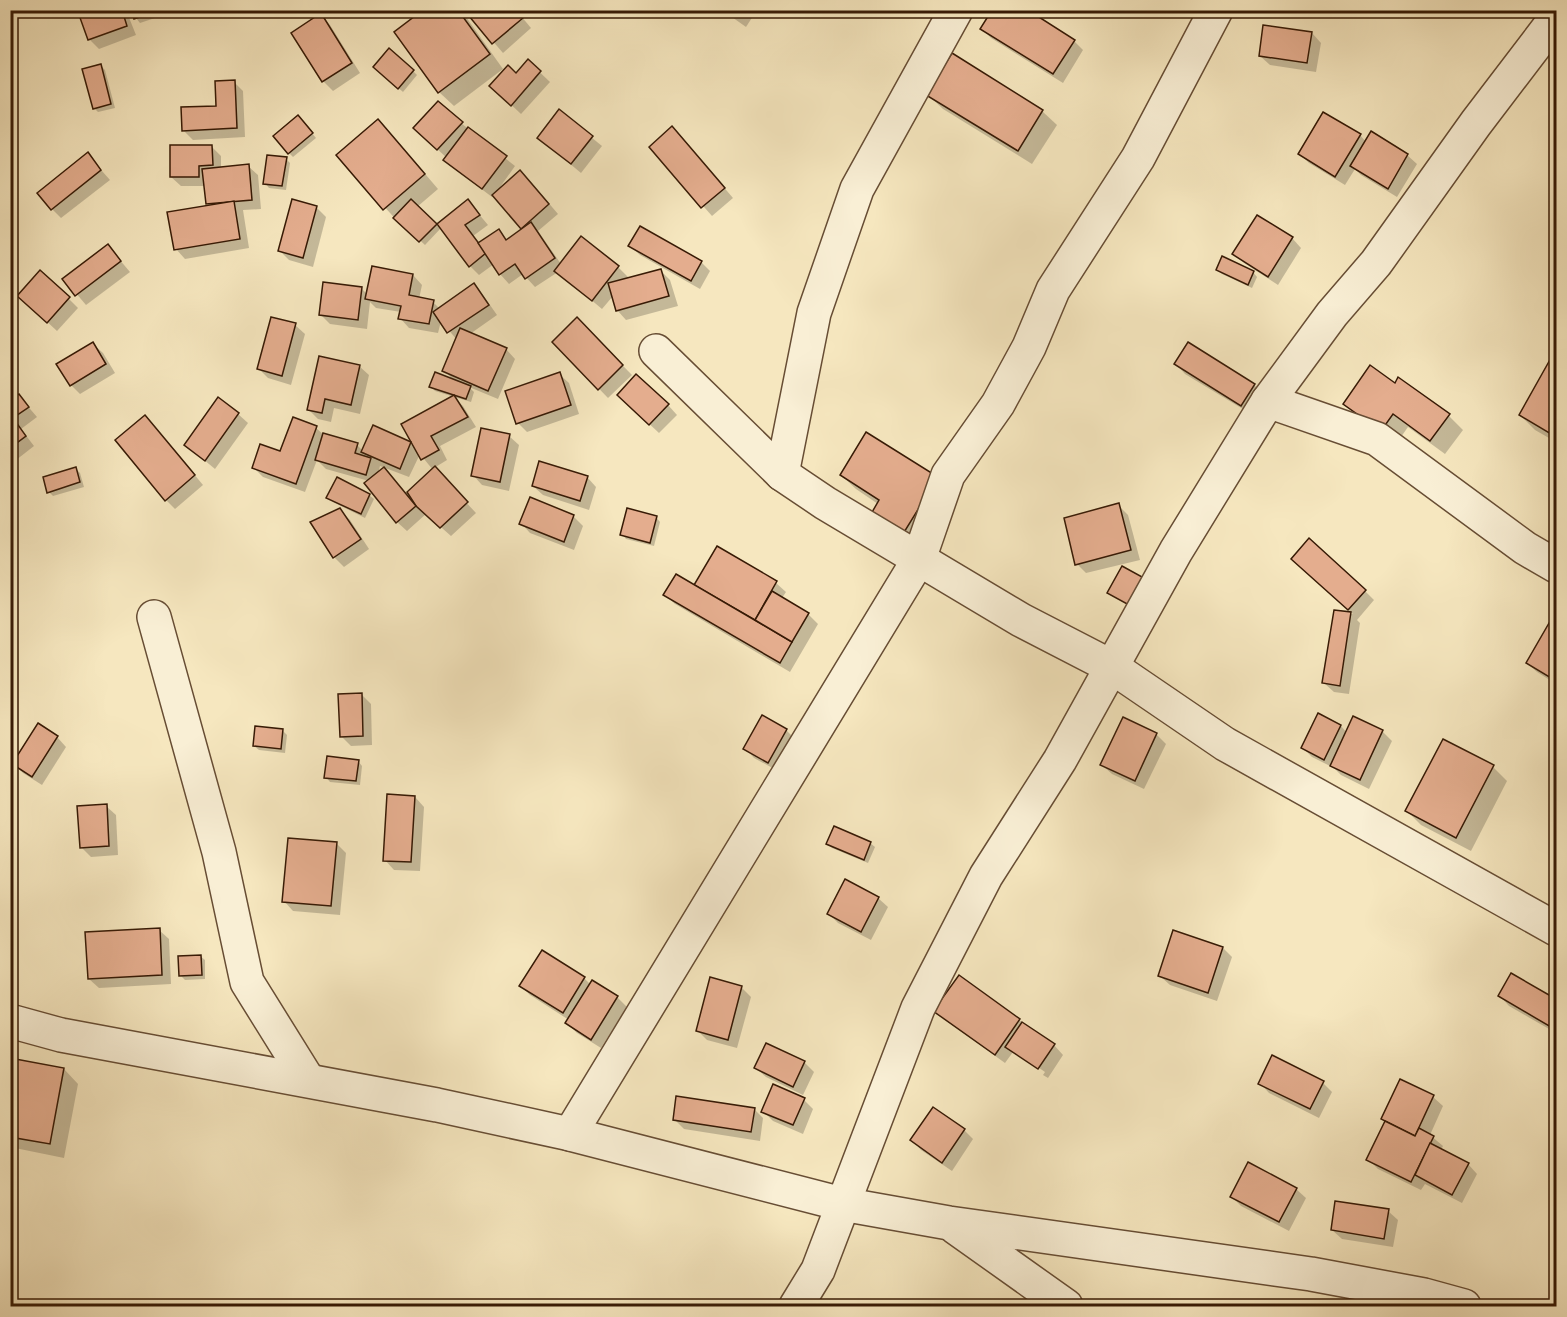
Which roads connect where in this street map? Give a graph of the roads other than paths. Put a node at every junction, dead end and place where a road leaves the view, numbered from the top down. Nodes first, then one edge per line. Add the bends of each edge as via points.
1 (956, 10) edge
2 (1216, 10) edge
3 (1557, 18) edge
4 (656, 351) dead end
5 (1268, 401) junction
6 (782, 474) junction
7 (919, 559) junction
8 (1557, 566) edge
9 (154, 617) dead end
10 (1112, 667) junction
11 (1557, 929) edge
12 (10, 1021) edge
13 (308, 1080) junction
14 (570, 1134) junction
15 (842, 1204) junction
16 (949, 1223) junction
17 (796, 1306) edge
18 (1066, 1306) edge
19 (1464, 1306) edge

1 - 6 street via 857,189 814,313
2 - 7 street via 1138,158 1053,290 1029,347 998,404 948,475
3 - 5 street via 1376,263 1332,314
4 - 6 street
5 - 8 street via 1377,439 1525,548
5 - 10 street via 1176,551
6 - 7 street
7 - 10 street via 1021,620
7 - 14 street
9 - 13 street via 219,852 247,982
10 - 11 street via 1225,744
10 - 15 street via 1060,760 986,876 918,1008
12 - 13 street via 61,1035
13 - 14 street
14 - 15 street
15 - 16 street
15 - 17 street via 818,1270
16 - 18 street
16 - 19 street via 1311,1274

